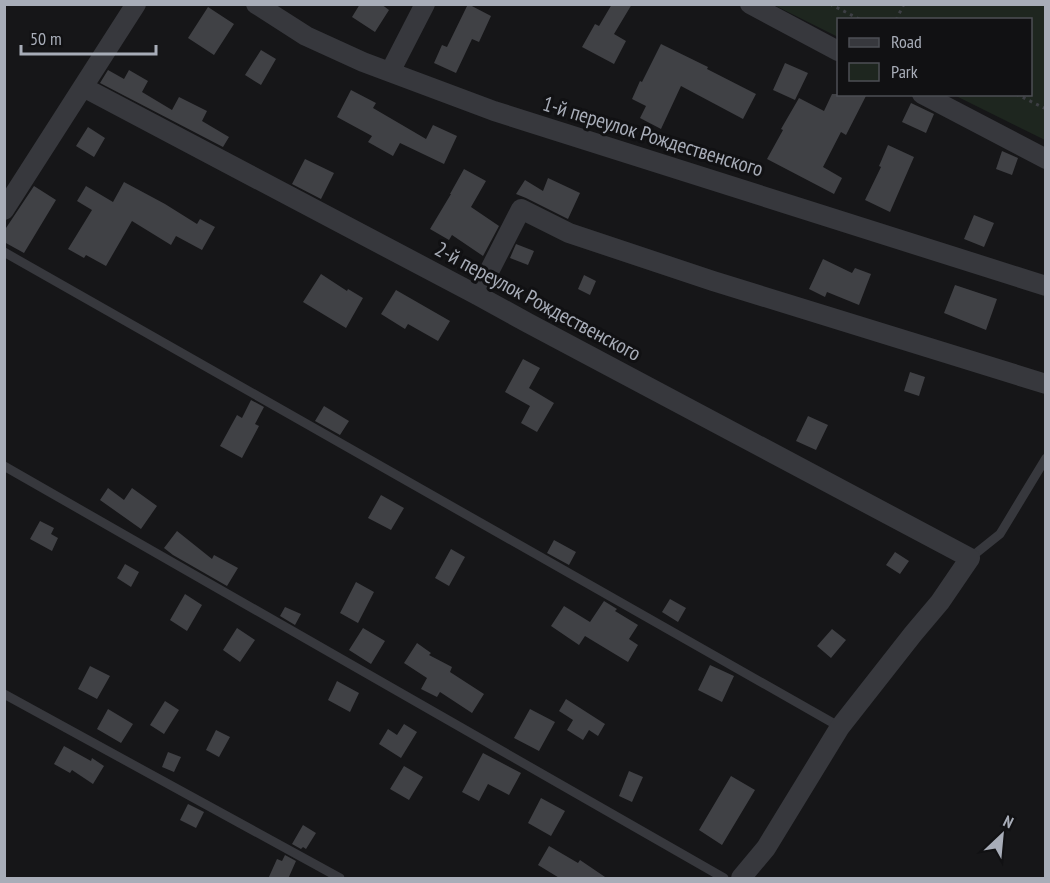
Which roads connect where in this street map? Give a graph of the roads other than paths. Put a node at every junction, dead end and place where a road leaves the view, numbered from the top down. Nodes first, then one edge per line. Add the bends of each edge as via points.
1 (136, 4) edge
2 (256, 4) edge
3 (425, 4) edge
4 (750, 4) edge
5 (837, 50) edge
6 (390, 72) junction
7 (83, 87) junction
8 (926, 96) edge
9 (1046, 159) edge
10 (4, 210) edge
11 (4, 252) edge
12 (1046, 286) edge
13 (477, 295) junction
14 (1046, 384) edge
15 (1046, 458) edge
16 (4, 465) edge
17 (970, 558) junction
18 (4, 694) edge
19 (840, 727) junction
20 (340, 879) edge
21 (724, 879) edge
22 (741, 879) edge

1 - 7 street
2 - 6 street, 1-й переулок Рождественского via 306,36
3 - 6 street
4 - 5 street
6 - 12 street, 1-й переулок Рождественского via 494,111
7 - 10 street
7 - 13 street, 2-й переулок Рождественского
8 - 9 street
11 - 19 lane
13 - 14 street via 521,209 569,233 702,278
13 - 17 street, 2-й переулок Рождественского
15 - 17 lane via 1000,534
16 - 21 lane
17 - 19 street via 940,602
18 - 20 lane
19 - 22 street via 766,848

